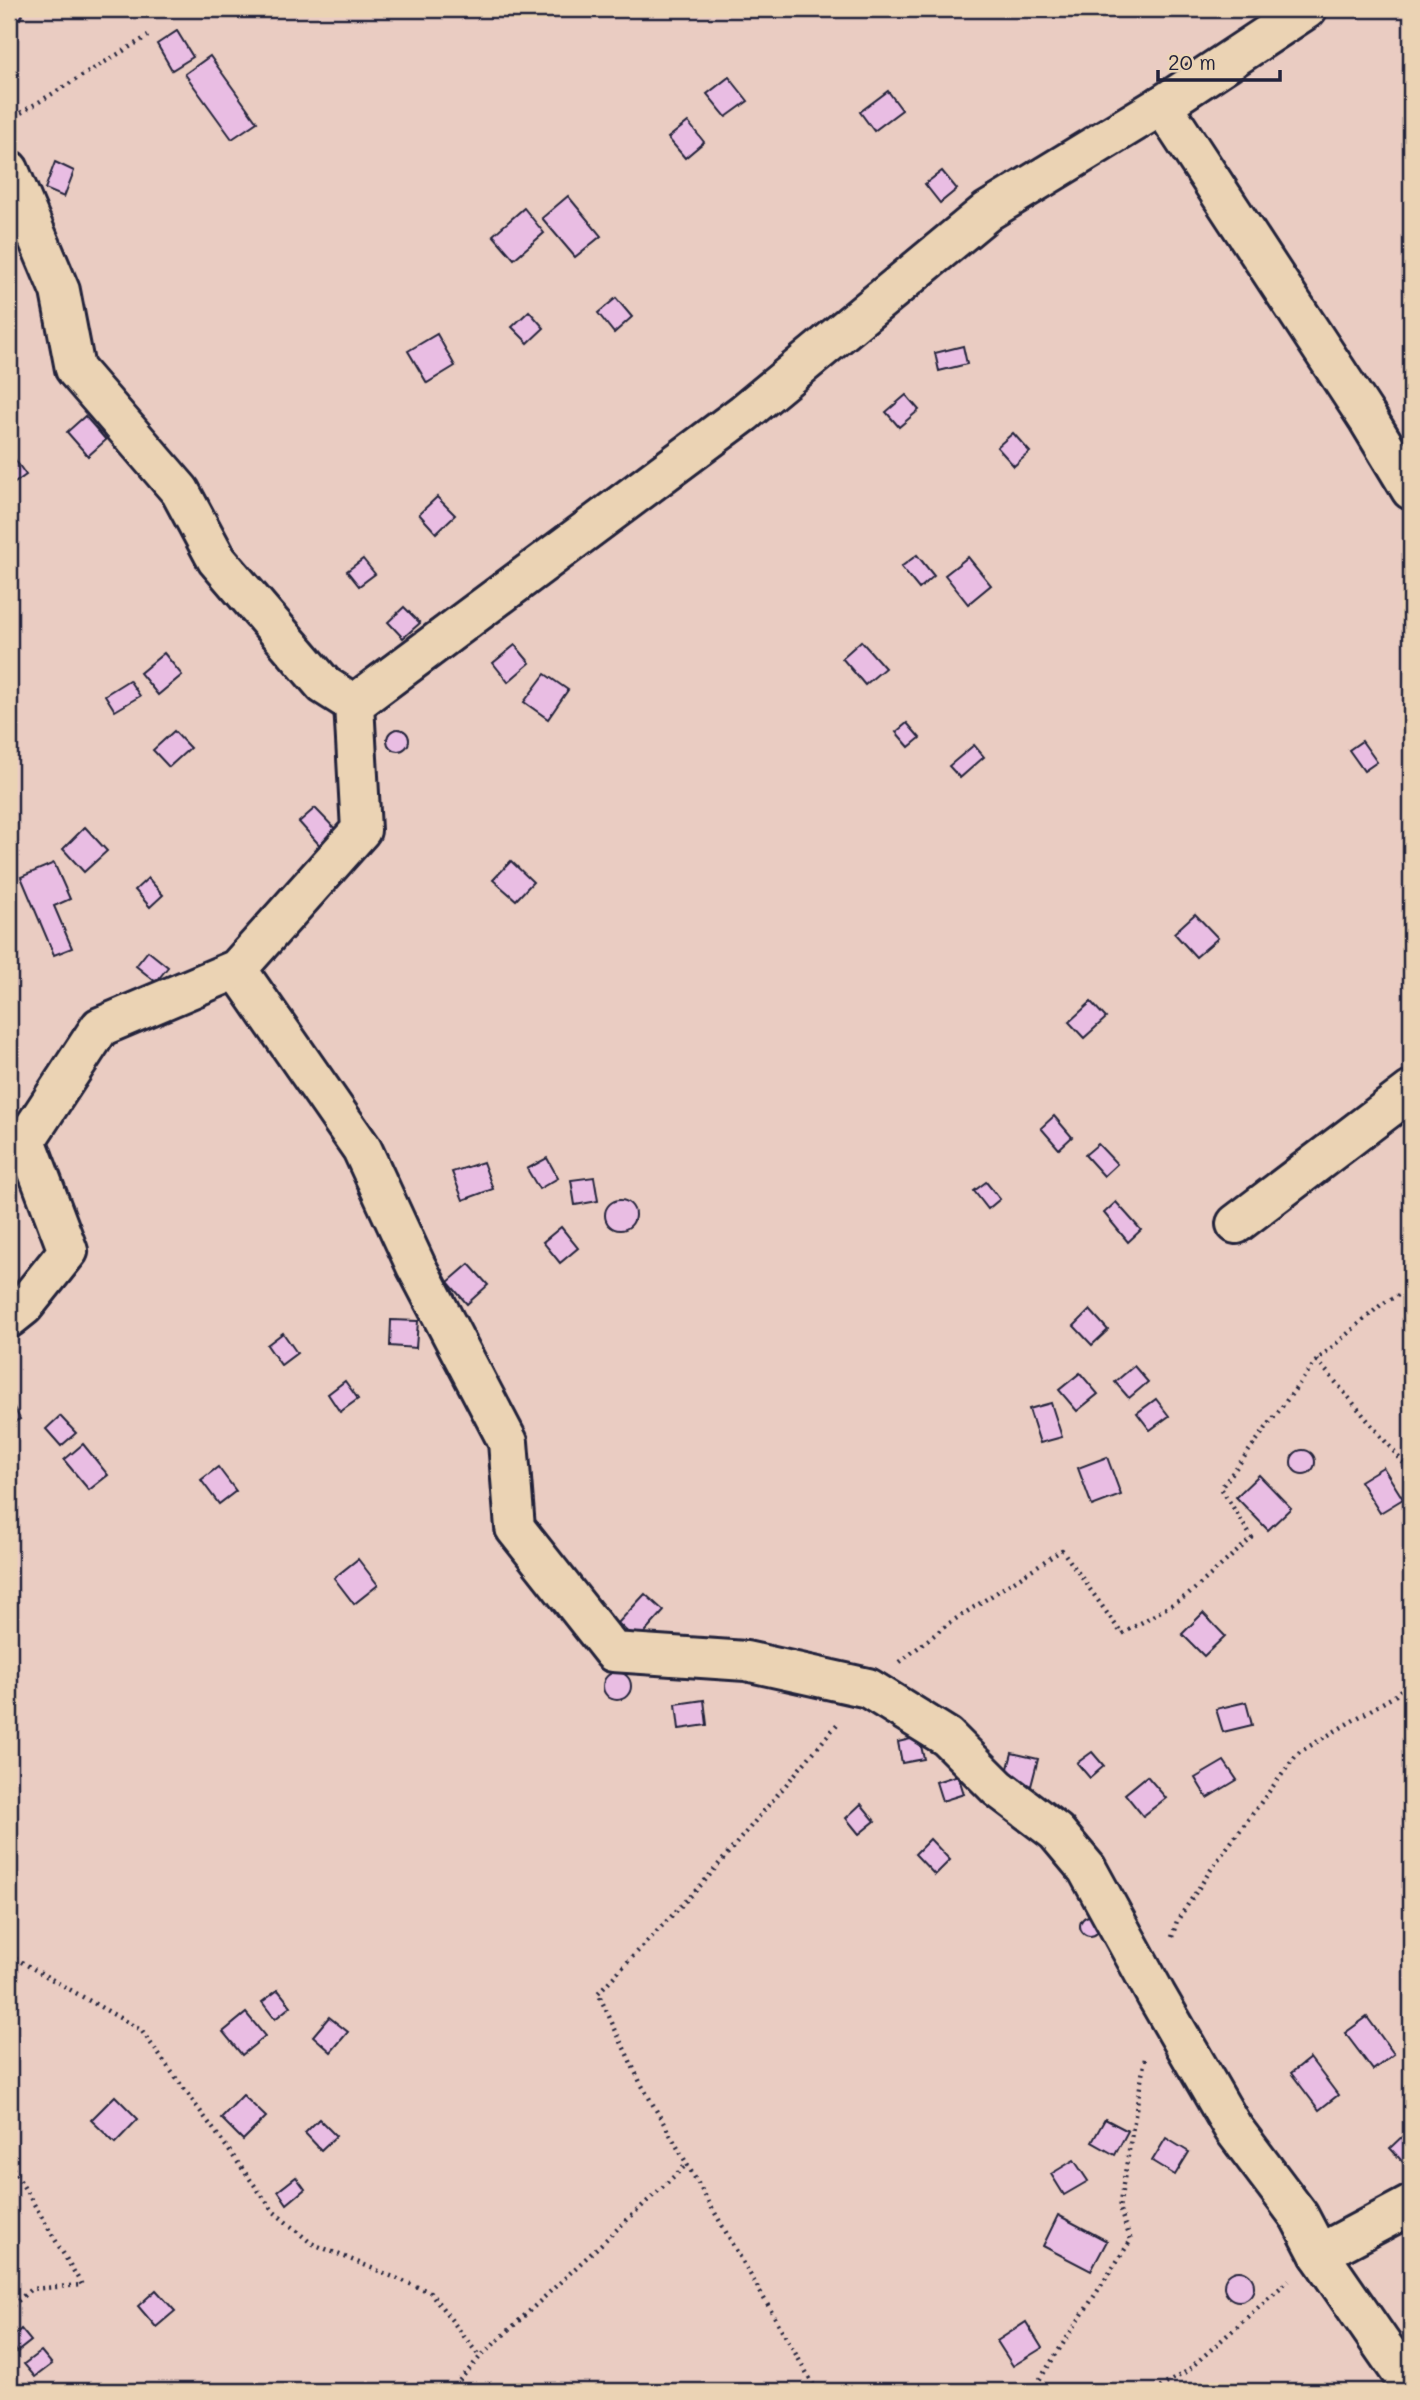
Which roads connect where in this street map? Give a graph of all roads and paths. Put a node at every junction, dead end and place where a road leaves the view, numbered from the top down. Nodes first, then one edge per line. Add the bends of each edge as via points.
1 (1307, 9) edge
2 (148, 36) dead end
3 (1162, 105) junction
4 (9, 120) edge
5 (9, 170) edge
6 (1411, 490) edge
7 (354, 704) junction
8 (237, 970) junction
9 (1411, 1091) edge
10 (1236, 1224) dead end
11 (1411, 1288) edge
12 (9, 1318) edge
13 (1317, 1360) junction
14 (1411, 1472) edge
15 (1411, 1679) edge
16 (868, 1688) junction
17 (9, 1955) edge
18 (1156, 1995) junction
19 (9, 2162) edge
20 (686, 2165) junction
21 (1411, 2205) edge
22 (1319, 2254) junction
23 (9, 2309) edge
24 (480, 2357) junction
25 (1411, 2387) edge
26 (450, 2391) edge
27 (817, 2391) edge
28 (1032, 2391) edge
29 (1154, 2391) edge

1 - 3 street
2 - 4 path
3 - 6 street
3 - 7 street via 988,211 744,413
5 - 7 street via 60,291 75,369 180,491 217,560 324,685
7 - 8 street via 361,830
8 - 12 street via 100,1027 26,1140 68,1251
8 - 16 street via 362,1149 416,1266 508,1442 515,1528 613,1652 746,1661
9 - 10 street
11 - 13 path via 1382,1304
13 - 14 path
13 - 16 path via 1221,1488 1252,1538 1188,1595 1122,1634 1062,1550 948,1624
15 - 18 path via 1396,1695 1298,1753 1177,1921
16 - 18 street via 947,1737 998,1788 1056,1832 1087,1869
16 - 20 path via 702,1884 597,1993 639,2082
17 - 24 path via 141,2030 274,2212 311,2243 430,2292
18 - 22 street via 1233,2128 1299,2216
18 - 28 path via 1119,2208 1131,2240
19 - 23 path via 82,2285 31,2289
20 - 24 path
20 - 27 path
21 - 22 street
22 - 25 street
22 - 29 path via 1187,2371
24 - 26 path

